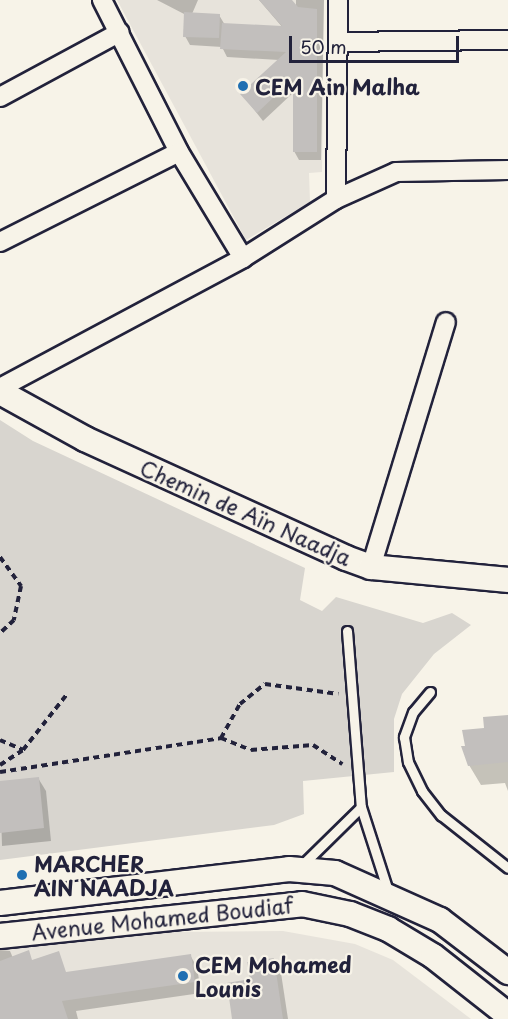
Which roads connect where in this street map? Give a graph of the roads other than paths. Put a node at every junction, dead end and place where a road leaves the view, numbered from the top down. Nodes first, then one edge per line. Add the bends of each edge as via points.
1 (102, 0) edge
2 (338, 0) edge
3 (120, 32) junction
4 (508, 40) edge
5 (338, 42) junction
6 (0, 97) edge
7 (179, 152) junction
8 (508, 170) edge
9 (336, 199) junction
10 (0, 242) edge
11 (243, 258) junction
12 (446, 322) dead end
13 (0, 390) edge
14 (370, 567) junction
15 (508, 580) edge
16 (347, 631) dead end
17 (430, 692) dead end
18 (361, 807) junction
19 (508, 868) edge
20 (298, 869) junction
21 (389, 896) junction
22 (0, 903) edge
23 (0, 936) edge
24 (508, 972) edge
25 (508, 1015) edge

1 - 3 street
2 - 5 street
3 - 6 street
3 - 7 street
4 - 5 street
5 - 9 street
7 - 10 street
7 - 11 street
8 - 9 street via 396,172
9 - 11 street
11 - 13 street
12 - 14 street
13 - 14 main road, Chemin de Aïn Naadja via 85,439
14 - 15 main road, Chemin de Aïn Naadja
16 - 18 lane
17 - 19 lane via 413,712 404,737 408,762 422,791 441,815
18 - 20 lane
18 - 21 lane
20 - 21 main road, Avenue Mohamed Boudiaf via 335,873
20 - 22 main road, Avenue Mohamed Boudiaf
21 - 24 main road, Avenue Mohamed Boudiaf via 440,920
23 - 25 main road, Avenue Mohamed Boudiaf via 302,904 350,914 388,929 433,956

